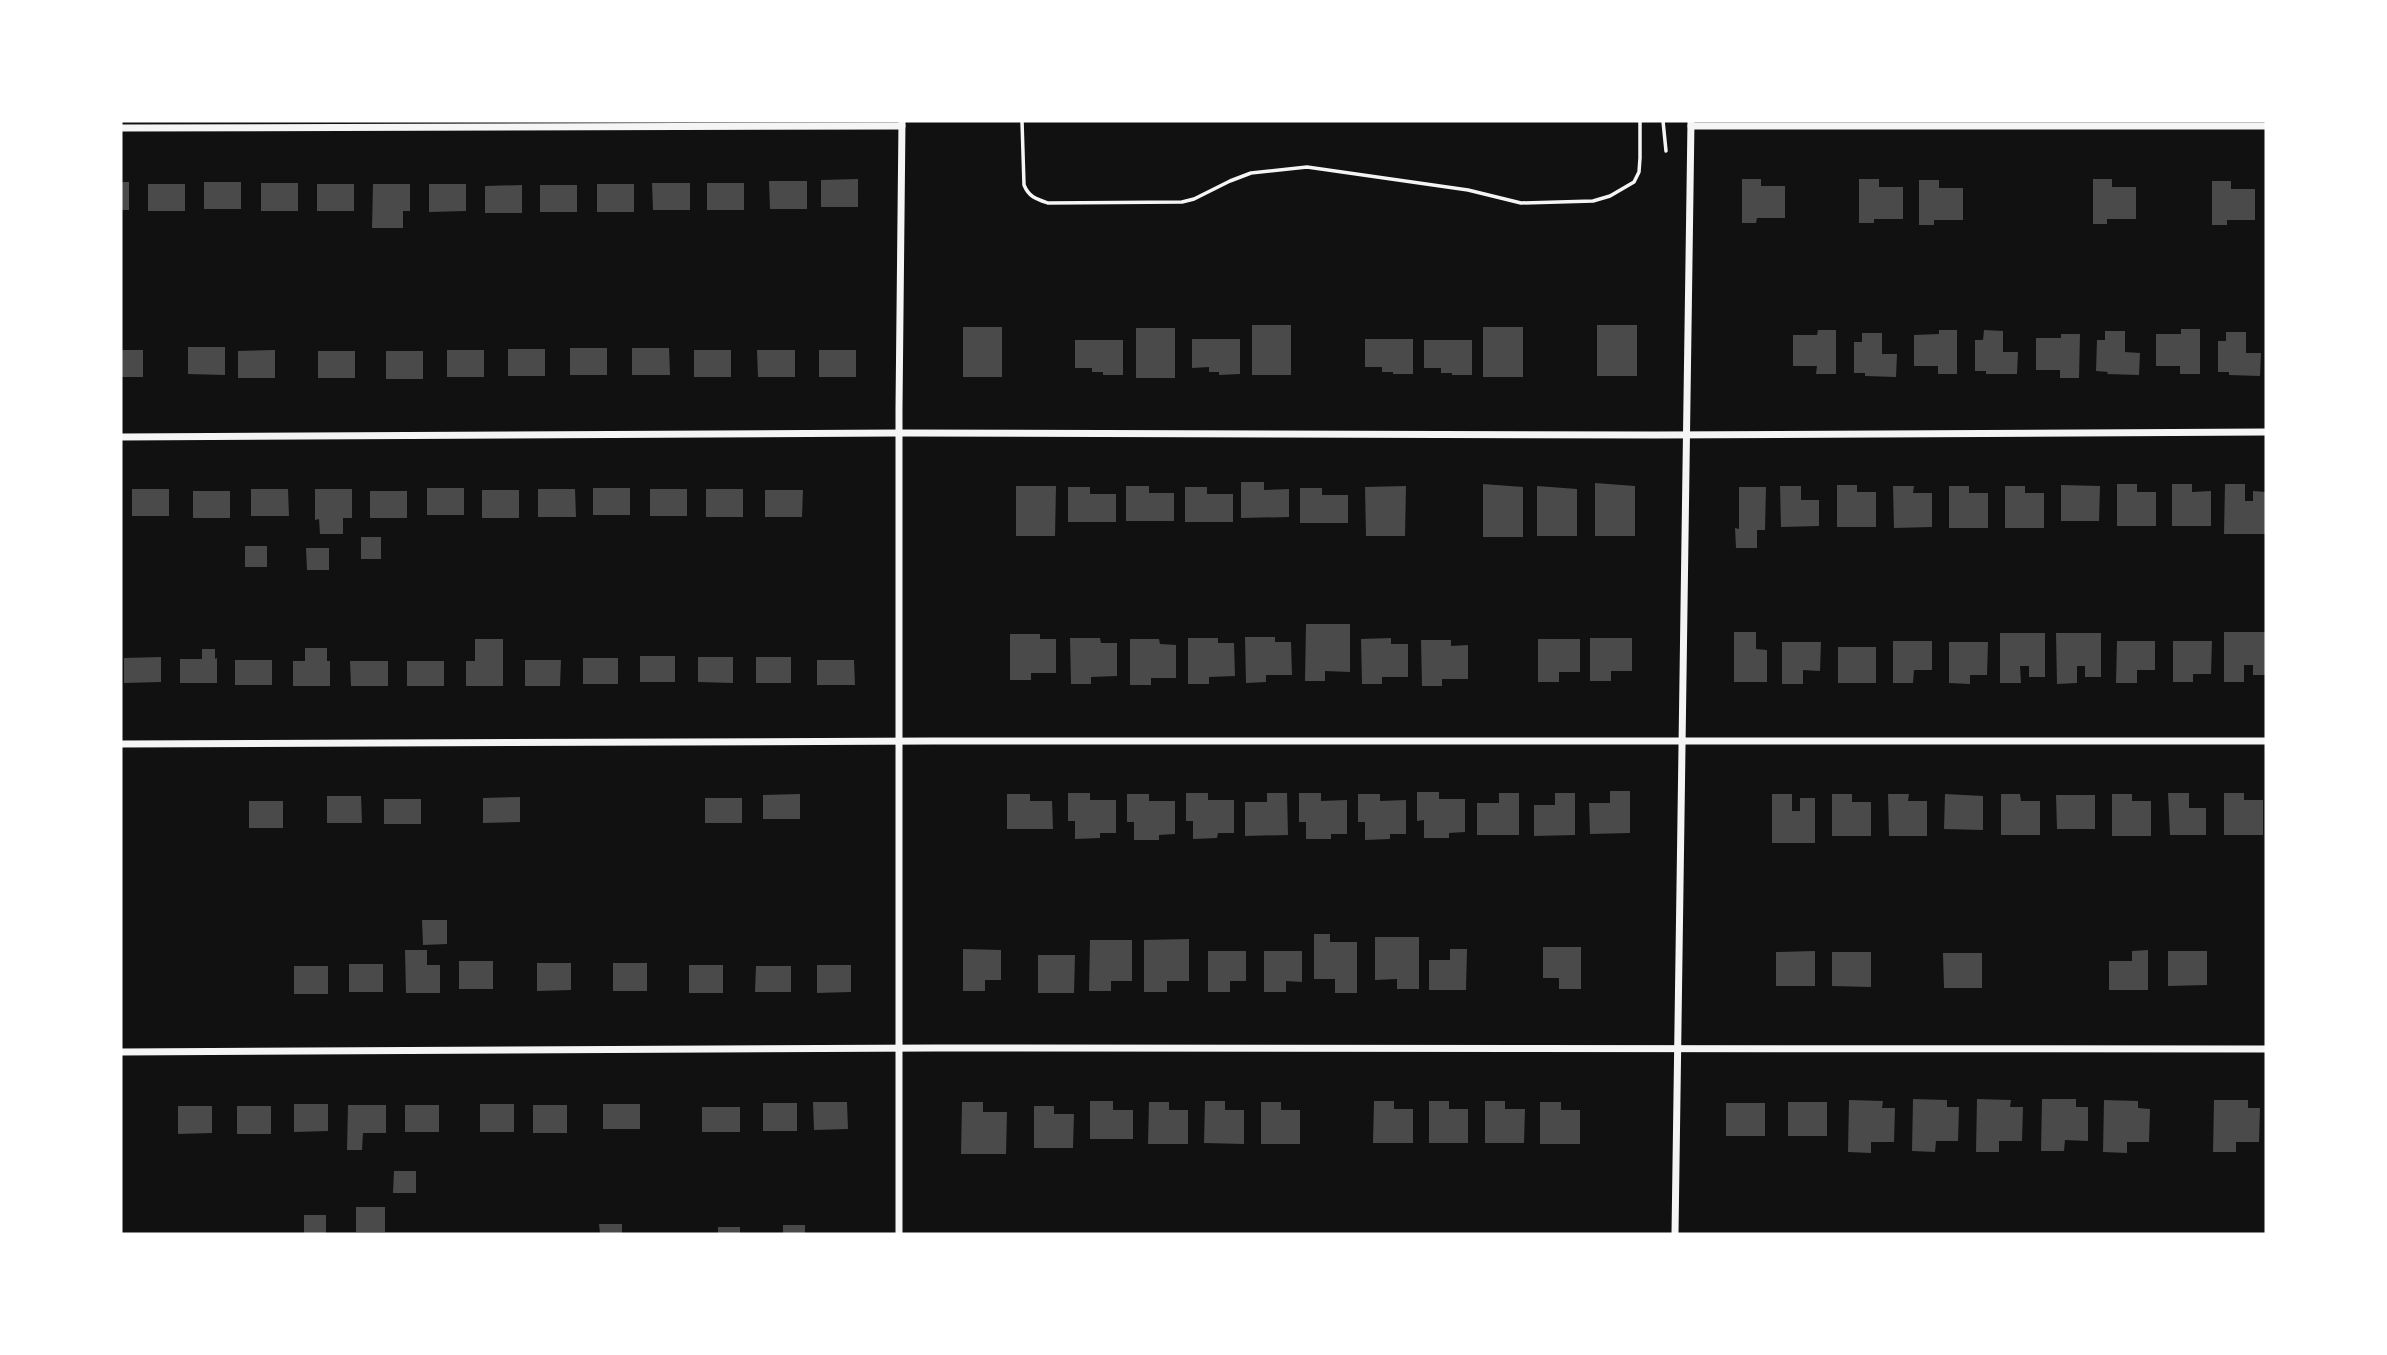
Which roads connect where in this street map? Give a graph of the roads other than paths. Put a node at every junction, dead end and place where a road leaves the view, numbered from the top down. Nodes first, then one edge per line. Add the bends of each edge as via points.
1 (1691, 123) edge
2 (902, 124) edge
3 (2266, 126) edge
4 (121, 128) edge
5 (2266, 432) edge
6 (899, 433) junction
7 (1687, 434) junction
8 (121, 437) edge
9 (1682, 740) junction
10 (900, 741) junction
11 (2266, 741) edge
12 (121, 744) edge
13 (898, 1049) junction
14 (1676, 1049) junction
15 (2266, 1049) edge
16 (121, 1052) edge
17 (899, 1234) edge
18 (1675, 1234) edge

1 - 3 street
1 - 7 street
2 - 4 street
2 - 6 street
5 - 7 street
6 - 7 street
6 - 8 street
6 - 10 street
7 - 9 street
9 - 10 street
9 - 11 street
9 - 14 street
10 - 12 street
10 - 13 street
13 - 14 street
13 - 16 street
13 - 17 street
14 - 15 street
14 - 18 street

